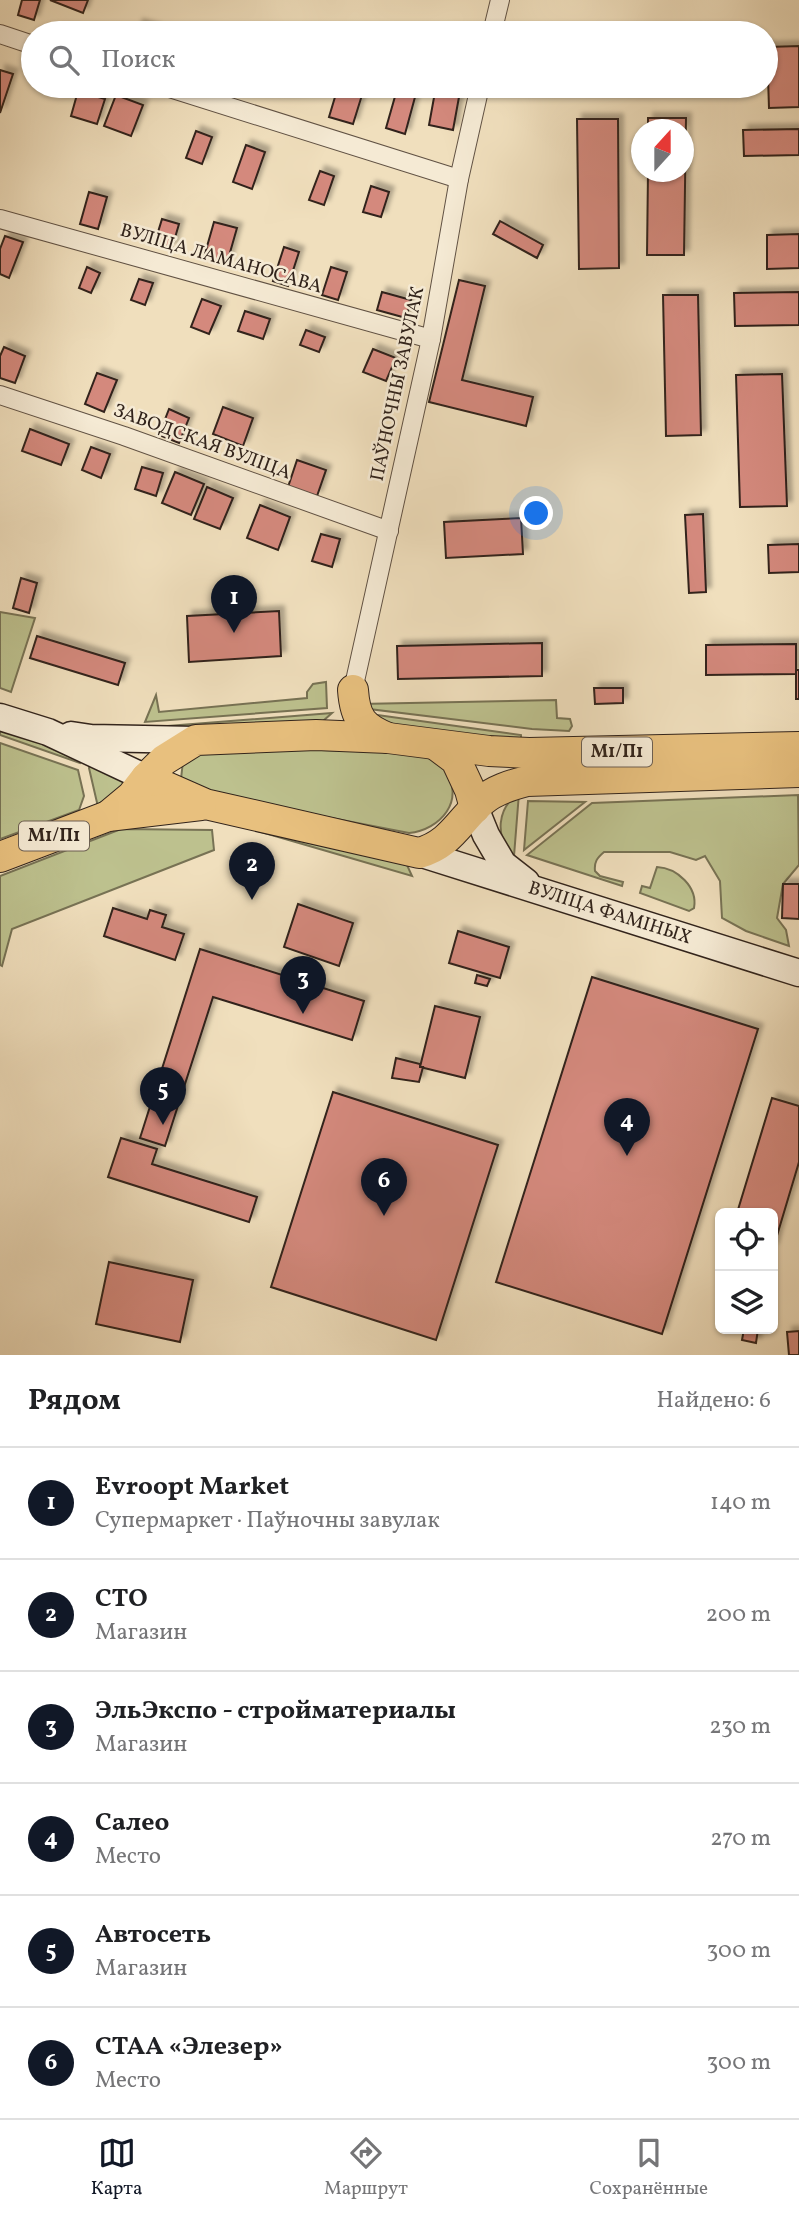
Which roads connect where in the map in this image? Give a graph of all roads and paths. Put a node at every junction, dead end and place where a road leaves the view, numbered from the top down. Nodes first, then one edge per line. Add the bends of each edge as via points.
1 (500, 0) edge
2 (495, 21) edge
3 (0, 34) edge
4 (21, 41) edge
5 (201, 98) edge
6 (477, 98) edge
7 (459, 179) junction
8 (0, 219) edge
9 (431, 340) junction
10 (0, 395) edge
11 (389, 531) junction
12 (353, 690) junction
13 (0, 717) edge
14 (48, 732) junction
15 (316, 735) junction
16 (388, 738) junction
17 (187, 745) junction
18 (436, 745) junction
19 (799, 747) edge
20 (799, 772) edge
21 (146, 778) junction
22 (194, 800) junction
23 (475, 808) junction
24 (108, 816) junction
25 (419, 853) junction
26 (0, 857) edge
27 (533, 887) junction
28 (799, 973) edge

1 - 2 street
3 - 4 street
5 - 7 street
6 - 7 street, ПАЎНОЧНЫ ЗАВУЛАК
7 - 9 street, ПАЎНОЧНЫ ЗАВУЛАК
8 - 9 street, ВУЛІЦА ЛАМАНОСАВА
9 - 11 street, ПАЎНОЧНЫ ЗАВУЛАК
10 - 11 street, ЗАВОДСКАЯ ВУЛІЦА
11 - 12 street, ПАЎНОЧНЫ ЗАВУЛАК
12 - 15 main road via 337,722
12 - 16 main road via 361,722
13 - 14 main road
14 - 17 main road
14 - 21 main road
15 - 16 main road, М1/П1
15 - 17 main road, М1/П1
16 - 18 main road, М1/П1
17 - 21 main road, М1/П1
17 - 22 main road via 170,767 170,778
18 - 19 main road, М1/П1 via 529,753
18 - 23 main road via 456,760
20 - 23 main road, М1/П1 via 527,780 491,794
21 - 22 main road
21 - 24 main road, М1/П1
22 - 24 main road, М1/П1
22 - 25 main road, М1/П1
23 - 25 main road, М1/П1 via 453,835
23 - 27 main road via 503,864
24 - 26 main road, М1/П1
25 - 27 main road, ВУЛІЦА ФАМІНЫХ
27 - 28 main road, ВУЛІЦА ФАМІНЫХ

